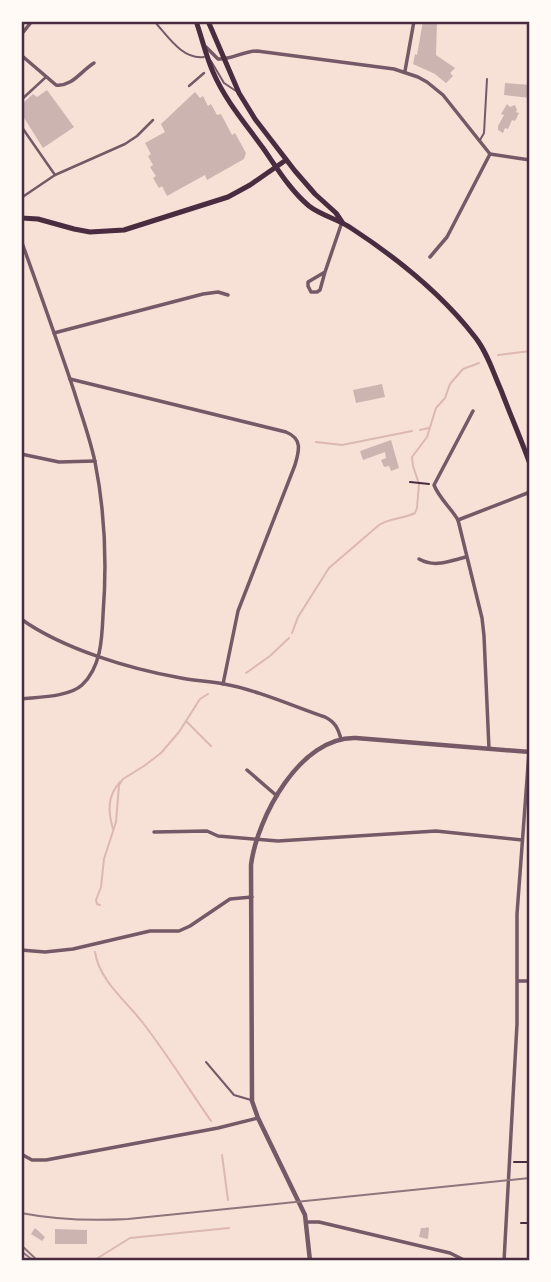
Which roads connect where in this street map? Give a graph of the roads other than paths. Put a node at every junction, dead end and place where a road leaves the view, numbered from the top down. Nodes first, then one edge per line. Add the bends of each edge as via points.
1 (32, 21) edge
2 (153, 21) edge
3 (197, 21) edge
4 (208, 21) edge
5 (414, 21) edge
6 (21, 35) edge
7 (204, 45) junction
8 (21, 55) edge
9 (208, 57) junction
10 (224, 59) junction
11 (94, 63) dead end
12 (405, 71) junction
13 (204, 73) dead end
14 (46, 78) junction
15 (487, 79) dead end
16 (189, 86) dead end
17 (239, 93) junction
18 (21, 100) edge
19 (153, 120) dead end
20 (21, 126) edge
21 (480, 141) junction
22 (490, 154) junction
23 (286, 160) junction
24 (530, 160) edge
25 (276, 167) junction
26 (55, 176) junction
27 (21, 198) edge
28 (21, 218) edge
29 (342, 222) junction
30 (21, 240) edge
31 (430, 257) dead end
32 (325, 272) junction
33 (228, 295) dead end
34 (54, 333) junction
35 (70, 379) junction
36 (473, 411) dead end
37 (21, 454) edge
38 (95, 461) junction
39 (530, 464) edge
40 (530, 492) edge
41 (458, 520) junction
42 (466, 557) junction
43 (419, 559) dead end
44 (21, 619) edge
45 (99, 656) junction
46 (223, 684) junction
47 (21, 699) edge
48 (341, 739) junction
49 (489, 749) junction
50 (530, 752) edge
51 (247, 770) dead end
52 (277, 796) junction
53 (527, 809) edge
54 (154, 832) dead end
55 (257, 839) junction
56 (522, 840) junction
57 (251, 897) junction
58 (21, 950) edge
59 (518, 981) junction
60 (530, 981) edge
61 (206, 1062) dead end
62 (252, 1101) junction
63 (258, 1118) junction
64 (21, 1154) edge
65 (307, 1222) junction
66 (310, 1261) edge
67 (466, 1261) edge
68 (504, 1261) edge

1 - 6 street
2 - 9 lane via 185,54
3 - 7 main road
4 - 10 main road
5 - 12 street
7 - 9 main road
7 - 10 street via 216,59
8 - 14 street
9 - 17 lane via 224,83
9 - 25 main road via 231,104
10 - 12 street via 257,51
10 - 17 main road
11 - 14 street via 68,85 56,85
12 - 21 street via 436,89
13 - 16 street
14 - 18 street
15 - 21 lane
17 - 23 main road
19 - 26 street via 125,144
20 - 26 street
21 - 22 street
22 - 24 street
22 - 31 street via 447,237
23 - 25 main road
23 - 29 main road
25 - 28 main road via 228,197 124,230 90,232
25 - 29 main road via 311,207
26 - 27 street
29 - 32 street
29 - 39 main road via 416,275 477,339
30 - 34 street
32 - 32 street via 308,282 311,292 320,290
33 - 34 street via 203,294
34 - 35 street
35 - 38 street
35 - 46 street via 286,432 297,439 295,465 238,611
36 - 41 street via 434,485
37 - 38 street via 59,462
38 - 45 street via 105,554
40 - 41 street
41 - 42 street
42 - 43 street via 436,564
42 - 49 street via 484,627
44 - 45 street
45 - 46 street via 156,673
45 - 47 street via 76,689
46 - 48 street via 326,717 337,726
48 - 49 street
48 - 52 street via 310,755
49 - 50 street
50 - 53 street
51 - 52 street
52 - 55 street
53 - 56 street
54 - 55 street via 207,831
55 - 56 street via 436,831
55 - 57 street
56 - 59 street
57 - 58 street via 230,900 178,931 150,930 53,952
57 - 62 street
59 - 60 street
59 - 68 street
61 - 62 lane via 234,1095
62 - 63 street
63 - 64 street via 46,1160
63 - 65 street
65 - 66 street
65 - 67 street via 450,1253

